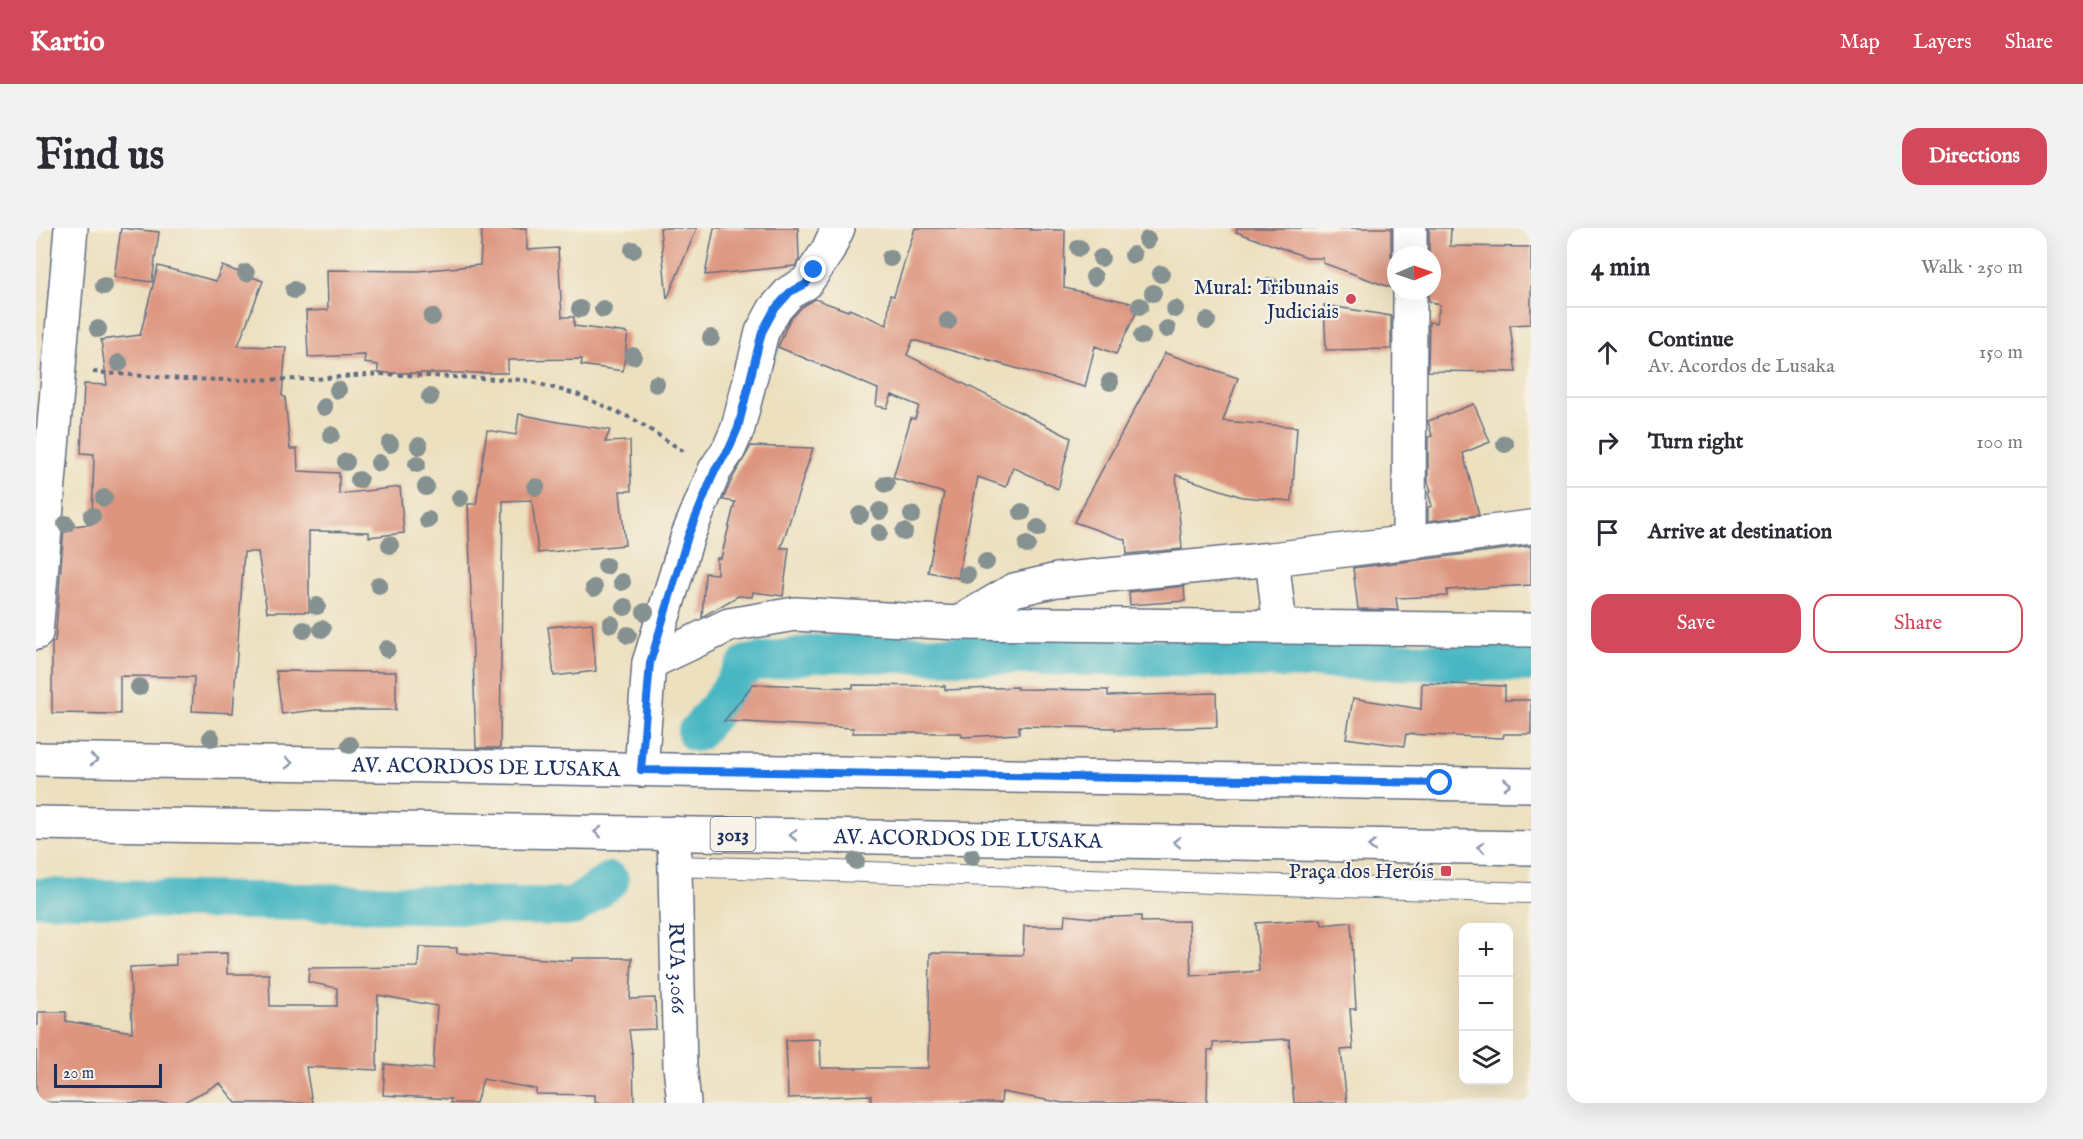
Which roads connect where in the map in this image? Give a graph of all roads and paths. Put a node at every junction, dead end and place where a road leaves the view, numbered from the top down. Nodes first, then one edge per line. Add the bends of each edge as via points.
1 (71, 228) edge
2 (838, 228) edge
3 (1410, 228) edge
4 (1410, 246) edge
5 (1410, 300) edge
6 (60, 369) junction
7 (715, 470) junction
8 (1531, 527) edge
9 (1409, 542) junction
10 (1272, 559) junction
11 (958, 623) junction
12 (1280, 626) junction
13 (1531, 630) edge
14 (36, 633) edge
15 (650, 663) junction
16 (36, 759) edge
17 (641, 770) junction
18 (1531, 785) edge
19 (36, 823) edge
20 (674, 833) junction
21 (1531, 848) edge
22 (675, 866) junction
23 (1531, 893) edge
24 (684, 1103) edge

1 - 6 street
2 - 7 street via 806,284 790,292 762,332 738,428
3 - 4 street
5 - 9 street
6 - 7 path via 182,379 269,381 380,374 525,380 579,395 635,420
6 - 14 street
7 - 15 street via 688,536
8 - 9 street
9 - 10 street
10 - 11 street via 1057,580 1014,590
10 - 12 street
11 - 12 street
11 - 15 street via 795,614 729,625
12 - 13 street
15 - 17 street
16 -> 17 street, AV. ACORDOS DE LUSAKA
17 -> 18 street, AV. ACORDOS DE LUSAKA
20 -> 19 street, AV. ACORDOS DE LUSAKA / 3013
21 -> 20 street, AV. ACORDOS DE LUSAKA / 3013
20 - 22 street, RUA 3.066
22 - 23 lane
22 - 24 street, RUA 3.066

